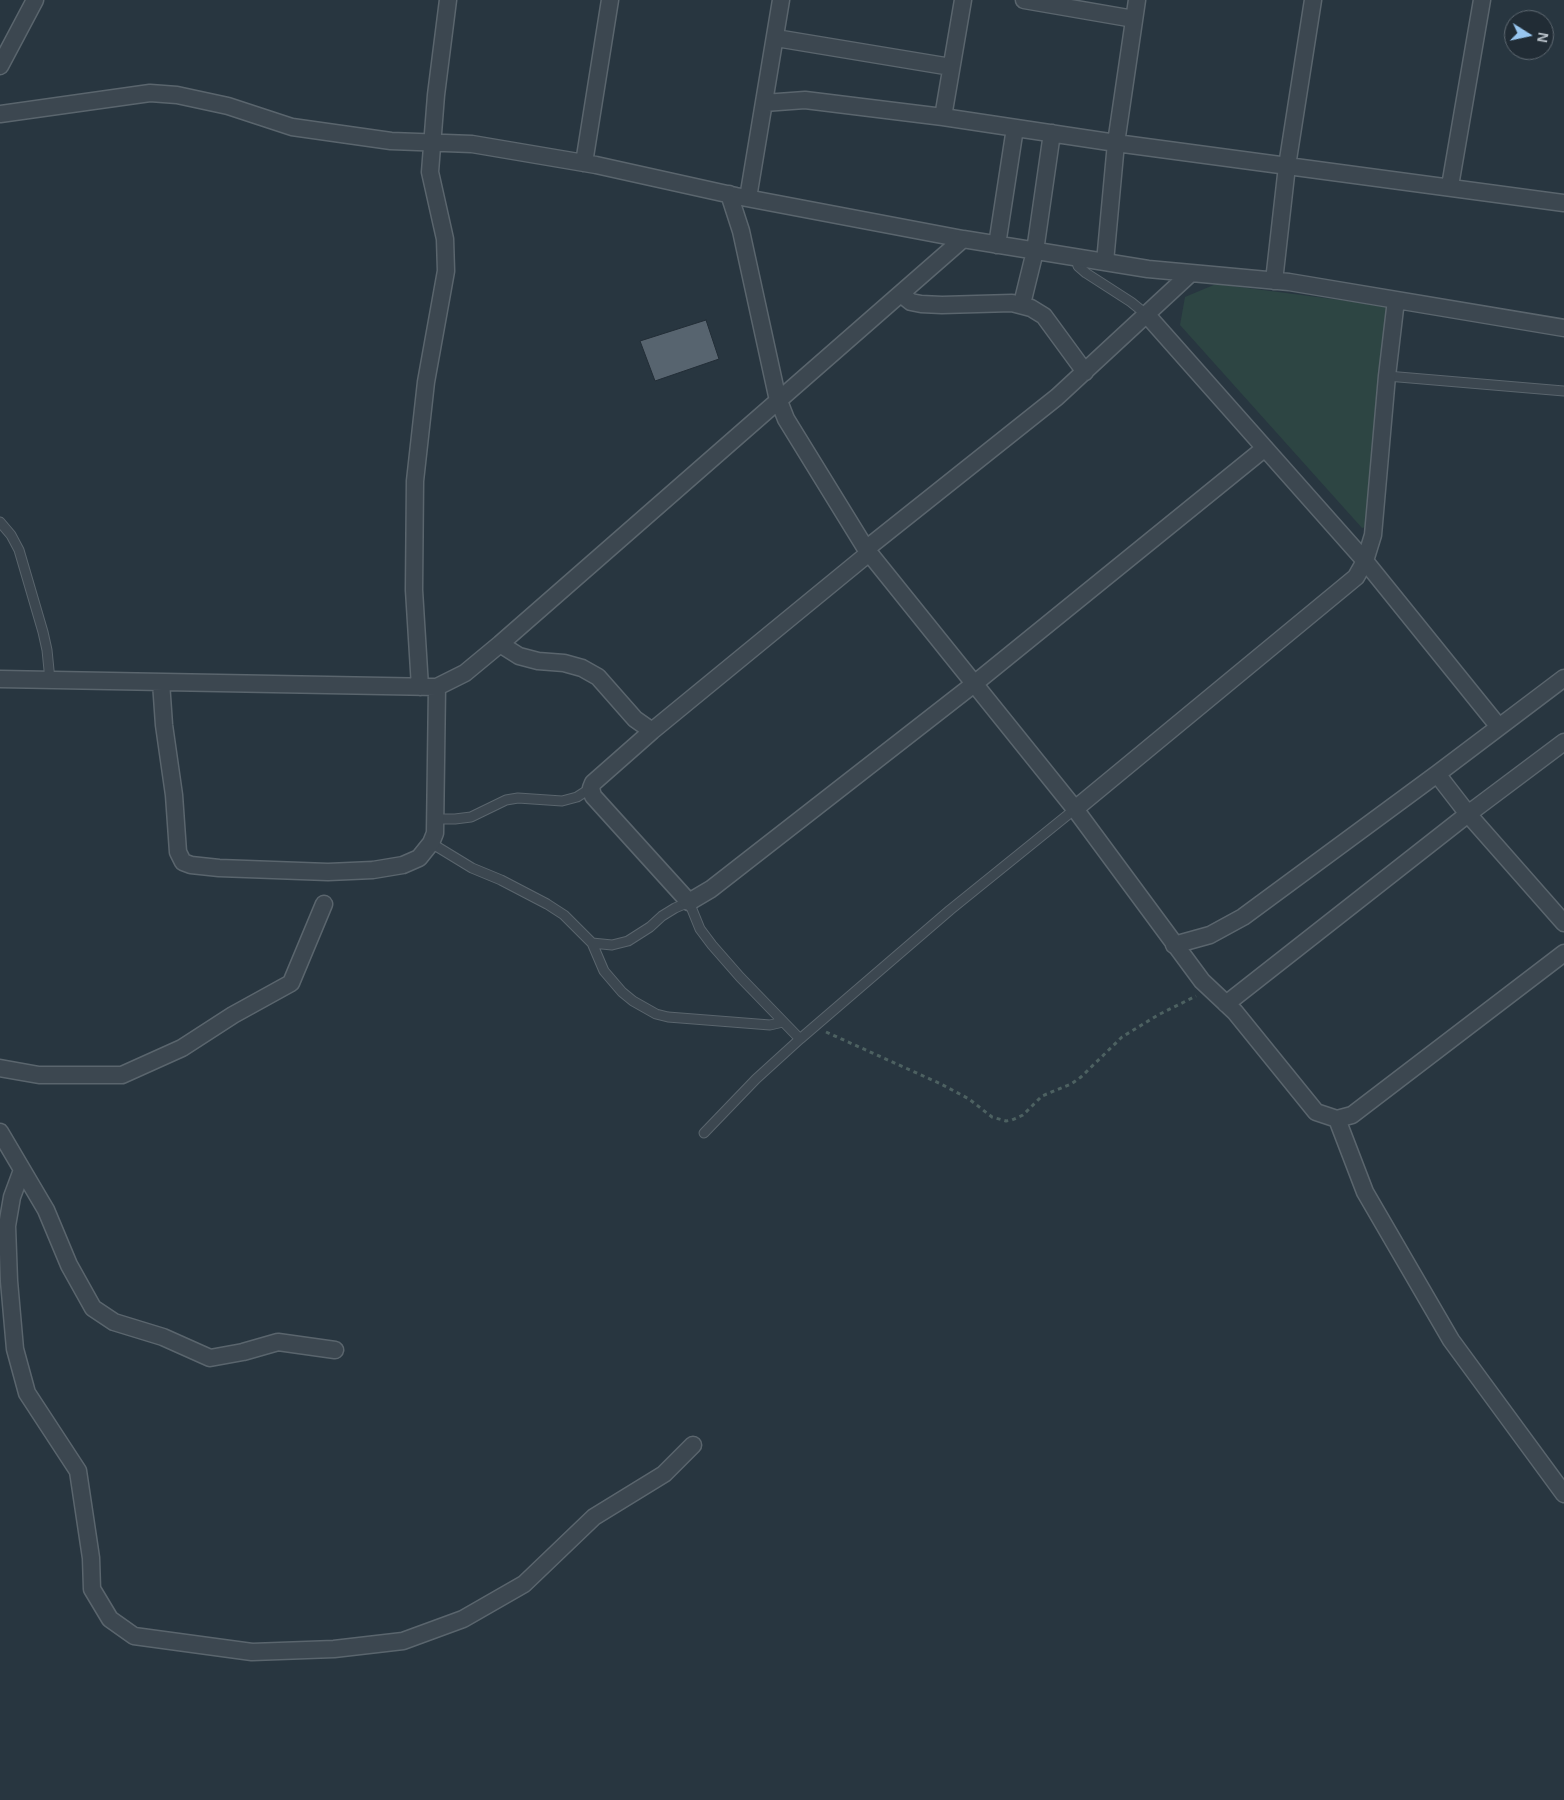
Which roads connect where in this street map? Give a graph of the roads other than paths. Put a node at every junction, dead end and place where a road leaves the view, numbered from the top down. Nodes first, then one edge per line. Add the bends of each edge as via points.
1 (35, 0) edge
2 (448, 0) edge
3 (610, 0) edge
4 (781, 0) edge
5 (963, 0) edge
6 (1024, 0) edge
7 (1137, 0) edge
8 (1313, 0) edge
9 (1482, 0) edge
10 (1134, 19) junction
11 (776, 38) junction
12 (0, 66) edge
13 (951, 67) junction
14 (764, 102) junction
15 (1, 117) edge
16 (943, 118) junction
17 (1015, 128) junction
18 (1052, 133) junction
19 (432, 142) junction
20 (1116, 142) junction
21 (584, 163) junction
22 (1287, 166) junction
23 (1450, 186) junction
24 (729, 194) junction
25 (748, 198) junction
26 (1564, 202) edge
27 (963, 239) junction
28 (997, 245) junction
29 (1035, 251) junction
30 (1076, 258) junction
31 (1105, 262) junction
32 (1191, 273) junction
33 (1274, 281) junction
34 (901, 294) junction
35 (1396, 300) junction
36 (1022, 304) junction
37 (1146, 315) junction
38 (1564, 328) edge
39 (1085, 372) junction
40 (1387, 376) junction
41 (1564, 391) edge
42 (778, 400) junction
43 (1265, 448) junction
44 (0, 522) edge
45 (868, 551) junction
46 (1365, 561) junction
47 (500, 644) junction
48 (1564, 678) edge
49 (0, 679) edge
50 (50, 680) junction
51 (160, 682) junction
52 (974, 684) junction
53 (429, 687) junction
54 (1499, 727) junction
55 (652, 731) junction
56 (1564, 742) edge
57 (1437, 774) junction
58 (591, 788) junction
59 (1075, 809) junction
60 (1468, 814) junction
61 (435, 819) junction
62 (431, 843) junction
63 (689, 902) junction
64 (324, 904) dead end
65 (1564, 923) edge
66 (592, 943) junction
67 (1174, 945) junction
68 (1564, 953) edge
69 (1226, 1004) junction
70 (783, 1022) junction
71 (800, 1039) junction
72 (0, 1068) edge
73 (1337, 1119) junction
74 (0, 1132) edge
75 (704, 1133) dead end
76 (22, 1170) junction
77 (336, 1350) dead end
78 (693, 1445) dead end
79 (1564, 1494) edge

1 - 12 street
2 - 19 street
3 - 21 street
4 - 11 street
5 - 13 street
6 - 10 street
7 - 10 street
8 - 22 street
9 - 23 street
10 - 20 street
11 - 13 street
11 - 14 street
13 - 16 street
14 - 16 street via 805,100
14 - 25 street
15 - 19 street via 150,94 177,95 228,106 292,127
16 - 17 street
17 - 18 street
17 - 28 street
18 - 20 street
18 - 29 street
19 - 21 street via 472,144
19 - 53 street via 430,172 447,256 426,382 415,481 414,590
20 - 22 street
20 - 31 street
21 - 24 street
22 - 23 street
22 - 33 street
23 - 26 street
24 - 25 street
24 - 42 street via 741,231
25 - 27 street
27 - 28 street
27 - 34 street
28 - 29 street
29 - 30 street
29 - 36 street
30 - 31 street
30 - 37 lane via 1078,266 1086,273
31 - 32 street
32 - 33 street
32 - 37 street
33 - 35 street
34 - 36 street via 911,302 921,304
34 - 42 street
35 - 38 street
35 - 40 street
36 - 39 street via 1044,316
37 - 39 street
37 - 43 street
39 - 45 street
40 - 41 lane
40 - 46 street via 1372,535
42 - 45 street via 786,419
42 - 47 street
43 - 46 street
43 - 52 street
44 - 50 lane via 19,550 43,632
45 - 52 street
45 - 55 street
46 - 54 street
46 - 59 street via 1356,577
47 - 53 street via 465,673
47 - 55 street via 519,656 582,668 598,676 635,719
48 - 54 street
49 - 50 street
50 - 51 street
51 - 53 street
51 - 62 street via 178,852 186,864 328,872 373,870 412,862 426,852
52 - 59 street
52 - 63 street via 711,889
53 - 61 street
54 - 57 street
55 - 58 street
56 - 60 street
57 - 60 street
57 - 67 street via 1243,917 1210,935
58 - 61 lane via 562,801 518,798 506,800 471,817
58 - 63 street via 593,796
59 - 67 street
59 - 71 lane via 950,910
60 - 65 street
60 - 69 street
61 - 62 street
62 - 66 lane via 472,868 547,904 564,915
63 - 66 lane via 662,916 628,941 612,945
63 - 70 lane via 700,929 712,945
64 - 72 street via 291,982 233,1014 182,1048 122,1075 39,1075
66 - 70 lane via 604,971 622,992 632,1002 656,1014 770,1026
67 - 69 street via 1202,981
68 - 73 street via 1352,1115
69 - 73 street via 1316,1112
70 - 71 lane
71 - 75 lane
73 - 79 street via 1365,1192 1451,1340
74 - 76 street
76 - 77 street via 46,1210 69,1265 93,1308 114,1322 163,1337 210,1358 278,1342
76 - 78 street via 12,1196 7,1226 16,1349 26,1393 78,1472 91,1558 92,1590 110,1619 134,1636 252,1652 334,1649 403,1641 463,1619 524,1584 594,1517 664,1474

